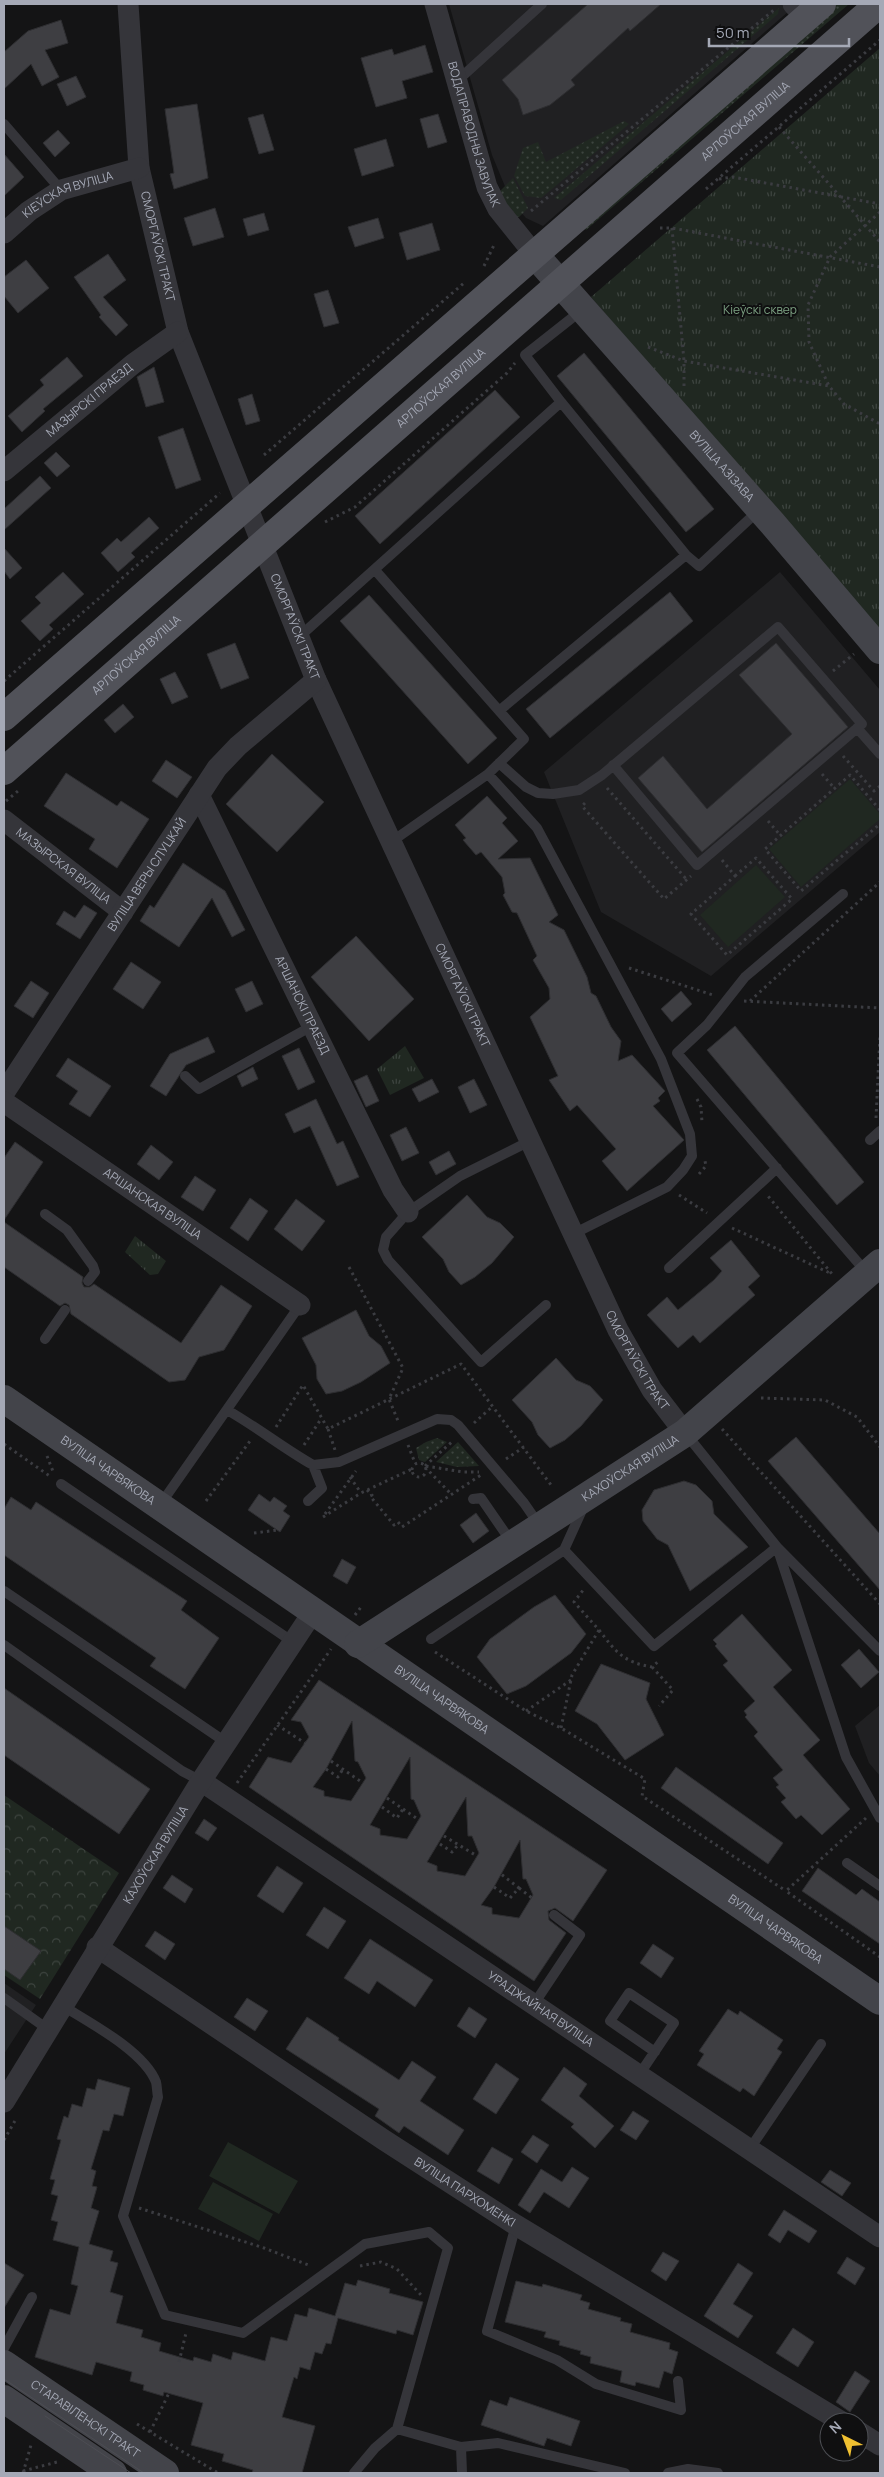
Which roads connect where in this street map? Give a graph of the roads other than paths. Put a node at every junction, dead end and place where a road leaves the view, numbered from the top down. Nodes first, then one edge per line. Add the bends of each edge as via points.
1 (128, 4) edge
2 (435, 4) edge
3 (542, 4) edge
4 (880, 4) edge
5 (807, 8) edge
6 (456, 82) junction
7 (4, 124) edge
8 (140, 168) junction
9 (60, 190) junction
10 (4, 233) edge
11 (535, 255) junction
12 (562, 284) junction
13 (584, 308) junction
14 (178, 332) junction
15 (561, 402) junction
16 (4, 471) edge
17 (246, 507) junction
18 (760, 509) junction
19 (262, 546) junction
20 (686, 555) junction
21 (374, 570) junction
22 (299, 637) junction
23 (870, 650) edge
24 (316, 680) junction
25 (500, 710) junction
26 (4, 717) edge
27 (858, 730) junction
28 (880, 754) edge
29 (499, 763) junction
30 (613, 766) junction
31 (4, 771) edge
32 (488, 774) junction
33 (199, 795) junction
34 (4, 820) edge
35 (392, 842) junction
36 (843, 894) dead end
37 (123, 912) junction
38 (312, 1026) junction
39 (185, 1076) dead end
40 (4, 1093) edge
41 (4, 1102) edge
42 (530, 1141) junction
43 (777, 1168) junction
44 (408, 1212) junction
45 (45, 1214) dead end
46 (573, 1234) junction
47 (669, 1268) dead end
48 (874, 1269) edge
49 (88, 1281) dead end
50 (300, 1305) joint
51 (546, 1305) dead end
52 (65, 1310) dead end
53 (45, 1339) dead end
54 (4, 1399) edge
55 (227, 1410) junction
56 (685, 1433) junction
57 (312, 1465) junction
58 (61, 1484) dead end
59 (589, 1495) junction
60 (473, 1499) dead end
61 (308, 1501) dead end
62 (160, 1506) junction
63 (541, 1526) junction
64 (513, 1544) junction
65 (777, 1547) junction
66 (564, 1550) junction
67 (4, 1591) edge
68 (313, 1612) junction
69 (431, 1638) dead end
70 (293, 1642) junction
71 (358, 1644) junction
72 (4, 1645) edge
73 (880, 1651) edge
74 (227, 1742) junction
75 (201, 1781) junction
76 (878, 1814) edge
77 (847, 1863) dead end
78 (880, 1886) edge
79 (554, 1915) dead end
80 (97, 1947) junction
81 (4, 1998) edge
82 (880, 2001) edge
83 (534, 2004) junction
84 (63, 2006) junction
85 (49, 2030) junction
86 (821, 2044) dead end
87 (655, 2052) junction
88 (639, 2076) junction
89 (4, 2102) edge
90 (750, 2150) junction
91 (516, 2225) junction
92 (880, 2237) edge
93 (32, 2297) dead end
94 (4, 2348) edge
95 (4, 2364) edge
96 (678, 2381) dead end
97 (4, 2399) edge
98 (825, 2412) edge
99 (397, 2429) junction
100 (869, 2438) edge
101 (880, 2445) edge
102 (461, 2447) junction
103 (113, 2473) edge
104 (165, 2473) edge
105 (354, 2473) edge
106 (462, 2473) edge
107 (625, 2473) edge
108 (668, 2473) edge
109 (718, 2473) edge

1 - 8 street, СМОРГАЎСКІ ТРАКТ
2 - 6 street, ВОДАПРАВОДНЫ ЗАВУЛАК
3 - 6 lane
4 - 12 main road, АРЛОЎСКАЯ ВУЛІЦА
5 - 11 main road
6 - 11 street, ВОДАПРАВОДНЫ ЗАВУЛАК via 487,187 498,209
7 - 9 lane
8 - 9 street, КІЕЎСКАЯ ВУЛІЦА
8 - 14 street, СМОРГАЎСКІ ТРАКТ
9 - 10 street, КІЕЎСКАЯ ВУЛІЦА
11 - 12 street, ВУЛІЦА АЗІЗАВА
11 - 17 main road
12 - 13 street, ВУЛІЦА АЗІЗАВА
12 - 19 main road, АРЛОЎСКАЯ ВУЛІЦА
13 - 15 lane via 525,355
13 - 18 street, ВУЛІЦА АЗІЗАВА
14 - 16 street, МАЗЫРСКІ ПРАЕЗД via 133,364
14 - 17 street, СМОРГАЎСКІ ТРАКТ
15 - 20 lane
15 - 21 lane
17 - 19 street, СМОРГАЎСКІ ТРАКТ
17 - 26 main road
18 - 20 lane via 698,566
18 - 23 street, ВУЛІЦА АЗІЗАВА
19 - 22 street, СМОРГАЎСКІ ТРАКТ
19 - 31 main road, АРЛОЎСКАЯ ВУЛІЦА
20 - 25 lane
21 - 22 lane
21 - 25 lane
22 - 24 street, СМОРГАЎСКІ ТРАКТ
24 - 33 street, ВУЛІЦА ВЕРЫ СЛУЦКАЙ via 238,746 217,768
24 - 35 street, СМОРГАЎСКІ ТРАКТ
25 - 29 lane via 524,739
27 - 28 lane
27 - 30 lane via 697,865
27 - 30 lane via 862,724 778,626
29 - 30 lane via 526,787 538,793 553,794 580,790
29 - 32 lane
32 - 35 lane
32 - 46 lane via 537,828 661,1059 690,1134 692,1156 667,1187
33 - 37 street, ВУЛІЦА ВЕРЫ СЛУЦКАЙ
33 - 38 street, АРШАНСКІ ПРАЕЗД
34 - 37 street, МАЗЫРСКАЯ ВУЛІЦА
35 - 42 street, СМОРГАЎСКІ ТРАКТ
36 - 43 lane via 745,977 707,1025 677,1053
37 - 40 street, ВУЛІЦА ВЕРЫ СЛУЦКАЙ
38 - 39 lane via 200,1090
38 - 44 street, АРШАНСКІ ПРАЕЗД via 392,1190
41 - 50 street, АРШАНСКАЯ ВУЛІЦА
42 - 44 lane via 460,1176
42 - 46 street, СМОРГАЎСКІ ТРАКТ
43 - 47 lane
43 - 48 lane
44 - 51 lane via 386,1238 383,1250 388,1260 481,1362
45 - 49 lane via 67,1230 93,1266 95,1272
46 - 56 street, СМОРГАЎСКІ ТРАКТ via 637,1366
48 - 56 street, КАХОЎСКАЯ ВУЛІЦА
50 - 55 lane
52 - 53 lane
54 - 62 street, ВУЛІЦА ЧАРВЯКОВА
55 - 57 lane
55 - 62 lane
56 - 59 street, КАХОЎСКАЯ ВУЛІЦА
56 - 65 lane
57 - 61 lane via 322,1488
57 - 63 lane via 340,1462 437,1419 451,1420
58 - 70 lane
59 - 63 street, КАХОЎСКАЯ ВУЛІЦА
59 - 66 lane
60 - 64 lane via 482,1498
62 - 68 street, ВУЛІЦА ЧАРВЯКОВА
63 - 64 street, КАХОЎСКАЯ ВУЛІЦА
64 - 71 street, КАХОЎСКАЯ ВУЛІЦА
65 - 66 lane via 654,1646
65 - 73 lane
65 - 76 lane via 846,1757
66 - 69 lane
67 - 74 lane
68 - 70 street, КАХОЎСКАЯ ВУЛІЦА
68 - 71 street, ВУЛІЦА ЧАРВЯКОВА
70 - 74 street, КАХОЎСКАЯ ВУЛІЦА
71 - 82 street, ВУЛІЦА ЧАРВЯКОВА
72 - 75 lane via 182,1771
74 - 75 street, КАХОЎСКАЯ ВУЛІЦА
75 - 80 street, КАХОЎСКАЯ ВУЛІЦА
75 - 83 street, УРАДЖАЙНАЯ ВУЛІЦА
77 - 78 lane
79 - 83 lane via 580,1935
80 - 84 street, КАХОЎСКАЯ ВУЛІЦА
80 - 91 street, ВУЛІЦА ПАРХОМЕНКІ
81 - 85 lane
83 - 88 street, УРАДЖАЙНАЯ ВУЛІЦА
84 - 85 street, КАХОЎСКАЯ ВУЛІЦА
84 - 99 lane via 134,2053 156,2082 158,2097 123,2216 165,2316 242,2333 365,2244 429,2232 448,2248
85 - 89 street, КАХОЎСКАЯ ВУЛІЦА
86 - 90 lane
87 - 87 lane via 674,2024 629,1993 610,2021
87 - 88 lane
88 - 90 street, УРАДЖАЙНАЯ ВУЛІЦА
90 - 92 street, УРАДЖАЙНАЯ ВУЛІЦА
91 - 96 lane via 487,2331 557,2360 596,2384 681,2410
91 - 98 street, ВУЛІЦА ПАРХОМЕНКІ
93 - 94 lane
95 - 104 street, СТАРАВІЛЕНСКІ ТРАКТ
97 - 103 street
99 - 102 lane
99 - 105 lane
100 - 101 street
102 - 106 lane
102 - 107 lane via 498,2443
108 - 109 lane via 688,2469

